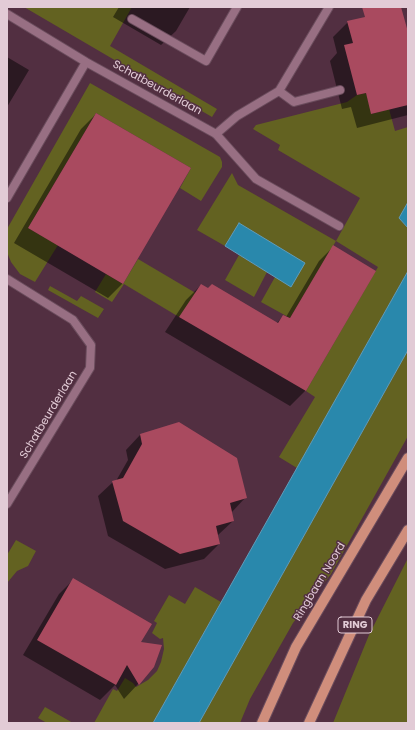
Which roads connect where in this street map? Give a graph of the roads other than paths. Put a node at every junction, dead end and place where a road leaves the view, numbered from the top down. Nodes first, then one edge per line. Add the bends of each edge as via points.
1 (237, 7) edge
2 (329, 7) edge
3 (7, 14) edge
4 (132, 19) dead end
5 (86, 62) junction
6 (340, 90) dead end
7 (279, 91) junction
8 (216, 134) junction
9 (7, 198) edge
10 (339, 226) dead end
11 (7, 279) edge
12 (408, 458) edge
13 (7, 504) edge
14 (408, 530) edge
15 (262, 723) edge
16 (310, 723) edge

1 - 4 street via 206,61
2 - 7 street
3 - 5 street, Schatbeurderlaan
5 - 8 street, Schatbeurderlaan
5 - 9 street
6 - 7 street via 294,102
7 - 8 street via 237,116
8 - 10 street, Schatbeurderlaan via 256,179
11 - 13 street, Schatbeurderlaan via 73,320 91,345 90,368
12 - 15 main road, Ringbaan Noord via 296,647
14 - 16 main road, RING via 366,600

